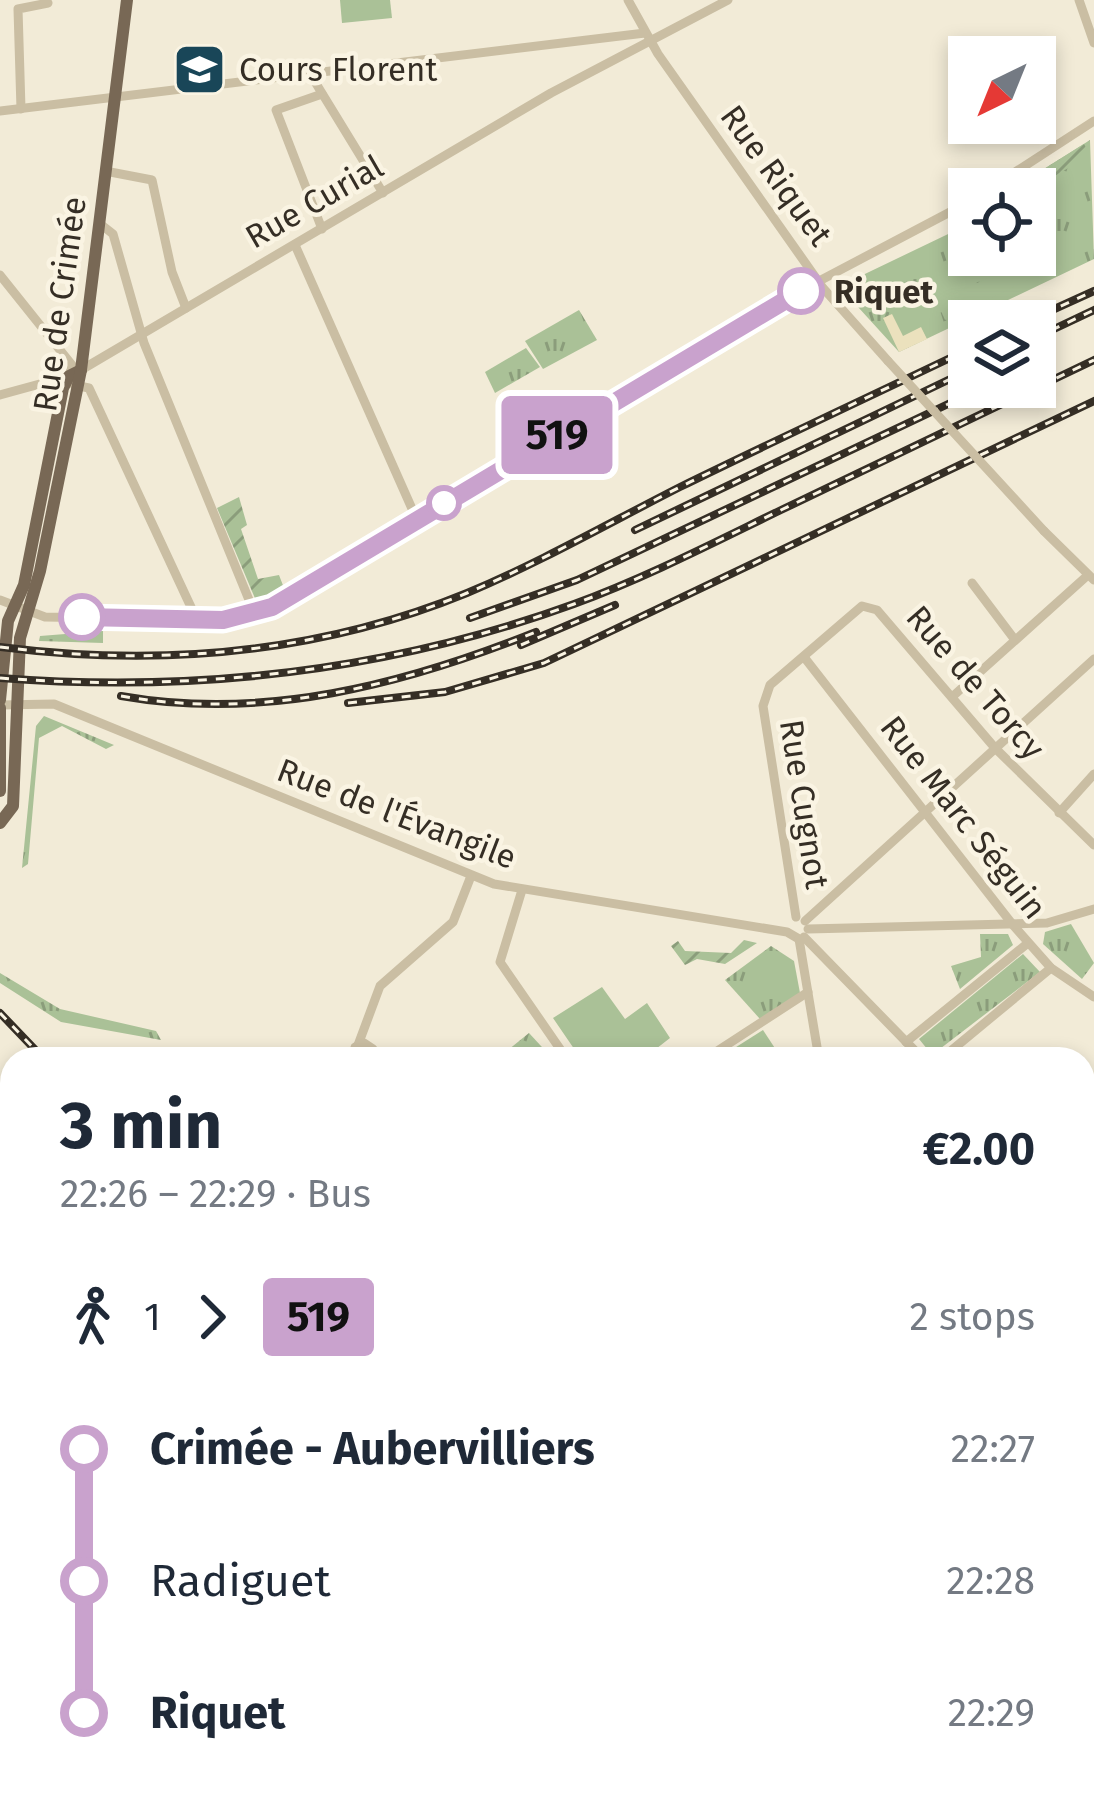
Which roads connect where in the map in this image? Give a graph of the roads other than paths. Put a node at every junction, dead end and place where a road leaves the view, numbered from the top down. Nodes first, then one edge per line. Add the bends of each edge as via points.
1 (127, 0) edge
2 (628, 0) edge
3 (728, 0) edge
4 (1079, 0) edge
5 (48, 2) edge
6 (647, 36) junction
7 (1094, 43) edge
8 (309, 72) junction
9 (322, 94) junction
10 (115, 97) junction
11 (21, 109) junction
12 (0, 111) edge
13 (1094, 121) edge
14 (1021, 168) edge
15 (105, 171) junction
16 (383, 193) junction
17 (948, 213) edge
18 (99, 223) junction
19 (322, 229) junction
20 (295, 245) junction
21 (0, 274) edge
22 (820, 282) junction
23 (186, 308) junction
24 (141, 334) junction
25 (85, 345) junction
26 (63, 350) junction
27 (73, 379) junction
28 (0, 395) edge
29 (417, 520) junction
30 (1091, 578) edge
31 (973, 583) dead end
32 (0, 600) edge
33 (870, 605) joint
34 (14, 607) junction
35 (254, 612) junction
36 (28, 613) junction
37 (197, 620) junction
38 (1015, 640) junction
39 (804, 657) junction
40 (1094, 659) edge
41 (952, 697) junction
42 (0, 704) edge
43 (17, 704) junction
44 (995, 748) junction
45 (1094, 774) edge
46 (0, 790) edge
47 (924, 812) junction
48 (1059, 813) junction
49 (0, 823) edge
50 (1093, 842) edge
51 (471, 876) junction
52 (522, 890) junction
53 (1094, 909) edge
54 (1013, 925) junction
55 (802, 929) junction
56 (787, 932) junction
57 (1028, 943) junction
58 (1051, 968) junction
59 (808, 992) junction
60 (1094, 997) edge
61 (906, 1042) junction
62 (358, 1045) joint
63 (371, 1047) edge
64 (559, 1047) edge
65 (723, 1047) edge
66 (817, 1047) edge
67 (911, 1047) edge
68 (956, 1047) edge

1 - 10 main road, Rue de Crimée
2 - 6 street, Rue Riquet
3 - 6 street, Rue Curial
4 - 7 street
5 - 11 street via 18,9
6 - 8 street
6 - 16 street, Rue Curial
6 - 22 street, Rue Riquet
8 - 9 street
8 - 10 street
9 - 16 street
9 - 19 street via 276,110
10 - 11 street
10 - 15 main road, Rue de Crimée
11 - 12 street
13 - 14 street
15 - 18 main road, Rue de Crimée
15 - 23 street via 147,177 155,186
16 - 19 street, Rue Curial
17 - 22 street
18 - 24 street via 113,235
18 - 25 main road, Rue de Crimée
19 - 20 street, Rue Curial
20 - 23 street, Rue Curial
20 - 29 street
21 - 26 street
22 - 29 street
22 - 30 street, Rue Riquet, bridge
23 - 24 street, Rue Curial
24 - 27 street, Rue Curial
24 - 35 street
25 - 26 street
25 - 27 main road, Rue de Crimée
26 - 27 street
27 - 28 street, Rue Curial
27 - 34 main road, Rue de Crimée
27 - 36 main road, Rue de Crimée
27 - 37 street via 89,388
29 - 35 street
30 - 38 street
31 - 38 street
32 - 34 street
33 - 39 street, Rue Cugnot
33 - 41 street, Rue de Torcy
34 - 36 street
34 - 42 main road, Rue de Crimée
35 - 37 street
36 - 37 street
36 - 43 main road, Rue de Crimée
38 - 41 street
39 - 47 street, Rue Marc Séguin
39 - 55 street, Rue Cugnot via 770,685 762,709
40 - 44 street
41 - 44 street, Rue de Torcy
42 - 43 street, Rue de l'Évangile
42 - 46 main road, Rue de Crimée
43 - 49 main road, Rue de Crimée via 13,806
43 - 51 street, Rue de l'Évangile via 54,704
44 - 47 street
44 - 48 street, Rue de Torcy
45 - 48 street
47 - 54 street, Rue Marc Séguin
47 - 55 street
48 - 50 street, Rue de Torcy
51 - 52 street, Rue de l'Évangile
51 - 62 street via 453,922 380,986
52 - 56 street, Rue de l'Évangile
52 - 64 street via 500,962
53 - 54 street
54 - 55 street
54 - 57 street, Rue Marc Séguin
55 - 56 street
55 - 56 street
55 - 59 street, Rue Cugnot
55 - 61 street
57 - 58 street, Rue Marc Séguin
57 - 61 street
58 - 60 street, Rue Marc Séguin
58 - 68 street
59 - 65 street
59 - 66 street, Rue Cugnot
61 - 67 street
62 - 63 street

